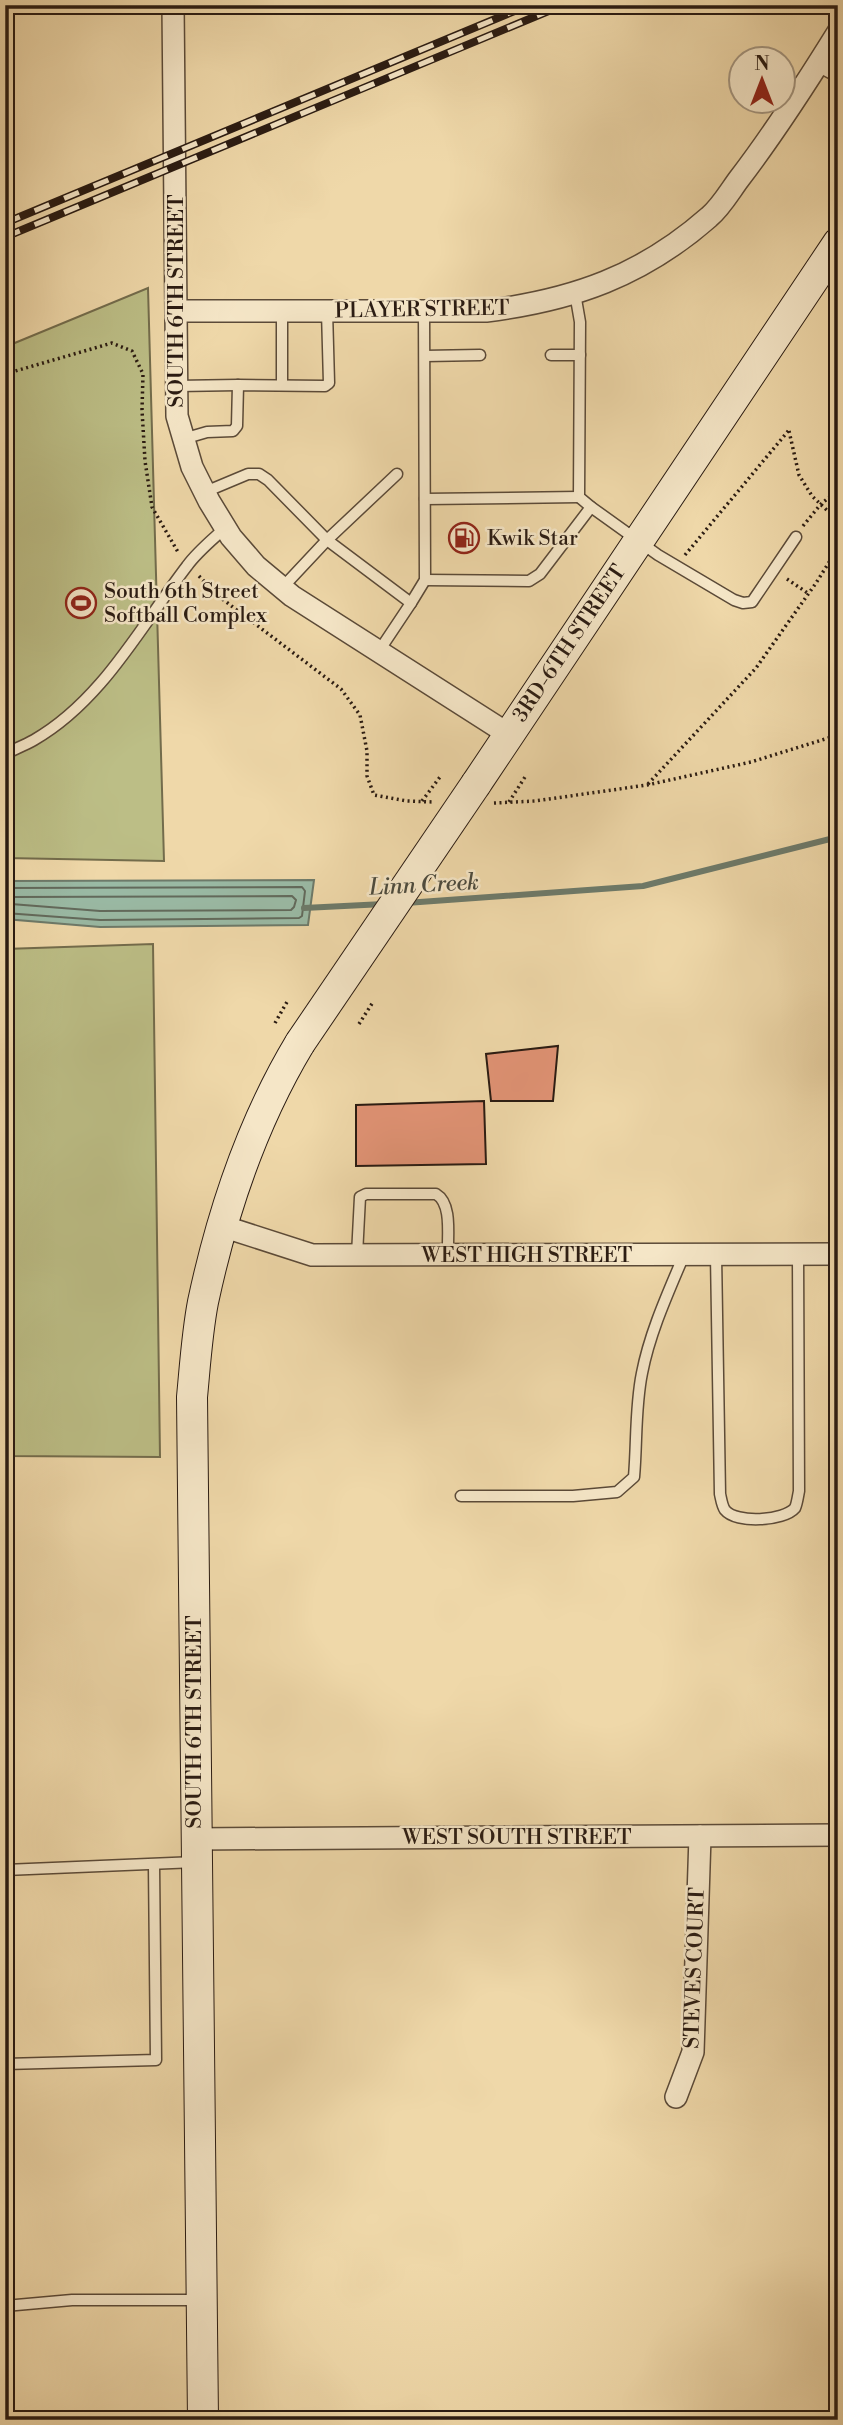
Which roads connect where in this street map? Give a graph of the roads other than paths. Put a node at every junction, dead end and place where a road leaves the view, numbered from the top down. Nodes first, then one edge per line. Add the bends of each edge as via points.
1 (173, 5) edge
2 (838, 32) edge
3 (817, 66) junction
4 (838, 76) edge
5 (838, 243) edge
6 (575, 293) junction
7 (177, 311) junction
8 (282, 311) junction
9 (424, 311) junction
10 (327, 312) junction
11 (480, 355) dead end
12 (551, 355) dead end
13 (580, 355) junction
14 (425, 356) junction
15 (238, 385) junction
16 (282, 385) junction
17 (177, 386) junction
18 (183, 439) junction
19 (397, 474) dead end
20 (205, 492) junction
21 (579, 497) junction
22 (425, 499) junction
23 (592, 508) junction
24 (225, 528) junction
25 (796, 537) road end
26 (327, 540) junction
27 (639, 541) junction
28 (425, 580) junction
29 (282, 588) junction
30 (411, 603) junction
31 (379, 651) junction
32 (508, 734) junction
33 (5, 754) edge
34 (300, 1044) joint
35 (222, 1226) junction
36 (798, 1254) junction
37 (838, 1254) edge
38 (357, 1255) junction
39 (448, 1255) junction
40 (684, 1255) junction
41 (716, 1255) junction
42 (461, 1496) dead end
43 (838, 1835) edge
44 (699, 1836) junction
45 (196, 1851) junction
46 (154, 1865) junction
47 (5, 1870) edge
48 (5, 2064) edge
49 (676, 2096) dead end
50 (201, 2300) junction
51 (5, 2306) edge
52 (203, 2420) edge

1 - 7 street, SOUTH 6TH STREET
2 - 3 street, PLAYER STREET
3 - 4 lane
3 - 6 street, PLAYER STREET via 712,215 635,269
5 - 27 main road, 3RD-6TH STREET
6 - 9 street, PLAYER STREET via 486,311
6 - 13 lane
7 - 8 street, PLAYER STREET
7 - 17 street, SOUTH 6TH STREET
8 - 10 street, PLAYER STREET
8 - 16 lane
9 - 10 street, PLAYER STREET
9 - 14 lane
10 - 16 lane via 329,383
11 - 14 lane
12 - 13 lane
13 - 21 lane
14 - 22 lane
15 - 16 lane
15 - 17 lane
15 - 18 lane via 233,431
17 - 18 street, SOUTH 6TH STREET
18 - 20 street, SOUTH 6TH STREET
19 - 26 lane
20 - 24 street, SOUTH 6TH STREET
20 - 26 lane via 259,474
21 - 22 lane
21 - 23 lane
22 - 28 lane
23 - 27 lane
23 - 28 lane via 541,574 529,581
24 - 29 street, SOUTH 6TH STREET via 256,566
24 - 33 lane via 188,564 99,685 47,731
25 - 27 lane via 752,602 743,603
26 - 29 lane
26 - 30 lane
27 - 32 main road, 3RD-6TH STREET
28 - 30 lane
29 - 31 street, SOUTH 6TH STREET
30 - 31 lane
31 - 32 street, SOUTH 6TH STREET
32 - 34 main road, 3RD-6TH STREET, bridge
34 - 35 main road, SOUTH 6TH STREET via 248,1151
35 - 38 street, WEST HIGH STREET via 312,1255
35 - 45 main road, SOUTH 6TH STREET via 203,1304 192,1397
36 - 37 street, WEST HIGH STREET
36 - 41 street, WEST HIGH STREET
36 - 41 lane via 799,1491 795,1507 783,1516 753,1520 724,1509 720,1493
38 - 39 street, WEST HIGH STREET
38 - 39 lane via 358,1205 366,1194 436,1194 443,1198
39 - 40 street, WEST HIGH STREET
40 - 41 street, WEST HIGH STREET
40 - 42 lane via 642,1372 634,1477 617,1492
43 - 44 street, WEST SOUTH STREET
44 - 45 street, WEST SOUTH STREET
44 - 49 street, STEVES COURT via 693,2052
45 - 46 lane
45 - 50 main road, SOUTH 6TH STREET
46 - 47 lane
46 - 48 lane via 156,2060
50 - 51 lane via 72,2300
50 - 52 main road, SOUTH 6TH STREET

